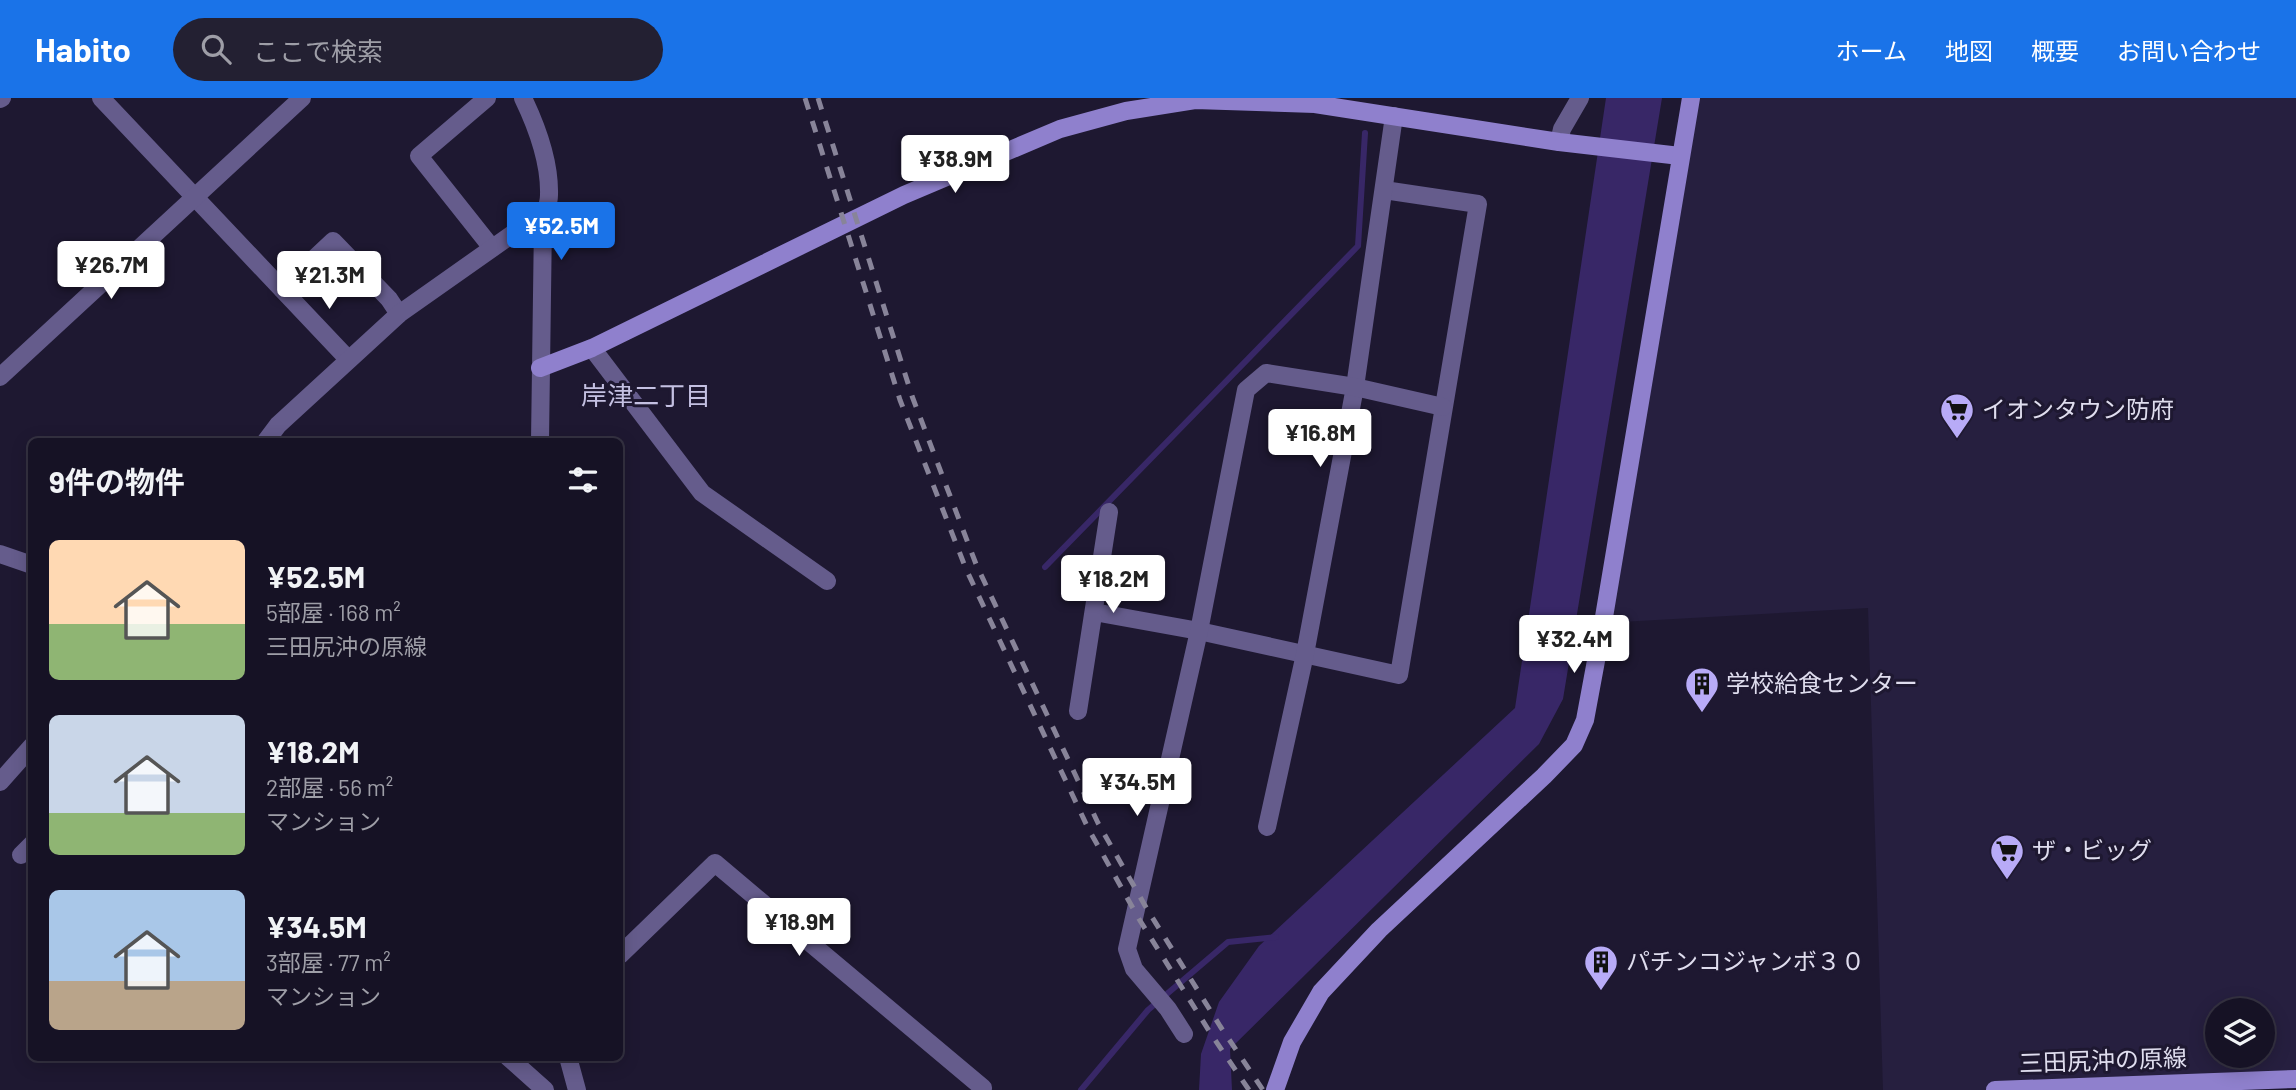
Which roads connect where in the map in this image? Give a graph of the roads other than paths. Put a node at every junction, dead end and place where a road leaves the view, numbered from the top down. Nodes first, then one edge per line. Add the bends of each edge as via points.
1 (101, 98) edge
2 (302, 98) edge
3 (487, 98) edge
4 (523, 98) edge
5 (1580, 98) edge
6 (1691, 98) edge
7 (1394, 116) junction
8 (1565, 143) junction
9 (1680, 156) junction
10 (1384, 190) junction
11 (195, 197) junction
12 (542, 222) junction
13 (492, 248) junction
14 (282, 289) junction
15 (399, 314) junction
16 (592, 348) junction
17 (348, 359) junction
18 (540, 368) junction
19 (0, 377) edge
20 (1355, 387) junction
21 (1443, 407) junction
22 (268, 438) edge
23 (540, 438) edge
24 (1110, 512) dead end
25 (0, 554) edge
26 (28, 564) edge
27 (827, 581) dead end
28 (1094, 612) junction
29 (1199, 631) junction
30 (1306, 654) junction
31 (1078, 711) dead end
32 (28, 750) edge
33 (0, 782) edge
34 (1267, 827) dead end
35 (623, 952) edge
36 (1184, 1034) dead end
37 (512, 1061) edge
38 (569, 1061) edge
39 (2296, 1079) edge
40 (983, 1088) edge
41 (545, 1090) edge
42 (577, 1090) edge
43 (1275, 1090) edge
44 (1996, 1090) edge

1 - 11 street
2 - 11 street
3 - 13 street via 419,156
4 - 12 street via 548,171 550,198
5 - 8 street via 1562,129
6 - 9 street
7 - 8 street
7 - 10 street
7 - 16 street via 1315,104 1195,100 1126,111 1060,129 904,195
8 - 9 street
9 - 43 street via 1604,623 1580,732 1574,745 1544,776 1379,930 1321,992 1292,1042
10 - 20 street
10 - 21 street via 1478,204
11 - 14 street
11 - 19 street
12 - 13 street via 521,228
12 - 18 street
13 - 15 street
14 - 15 street via 332,241
14 - 17 street
15 - 17 street
16 - 18 street
16 - 27 street via 702,493
17 - 22 street
18 - 23 street
20 - 21 street
20 - 29 street via 1266,373 1246,390
20 - 30 street
21 - 30 street via 1399,675
24 - 28 street
25 - 26 street
28 - 29 street
28 - 31 street
29 - 30 street
29 - 36 street via 1127,950 1134,969
30 - 34 street
32 - 33 street
35 - 40 street via 715,863
37 - 41 street
38 - 42 street
39 - 44 street, 三田尻沖の原線

